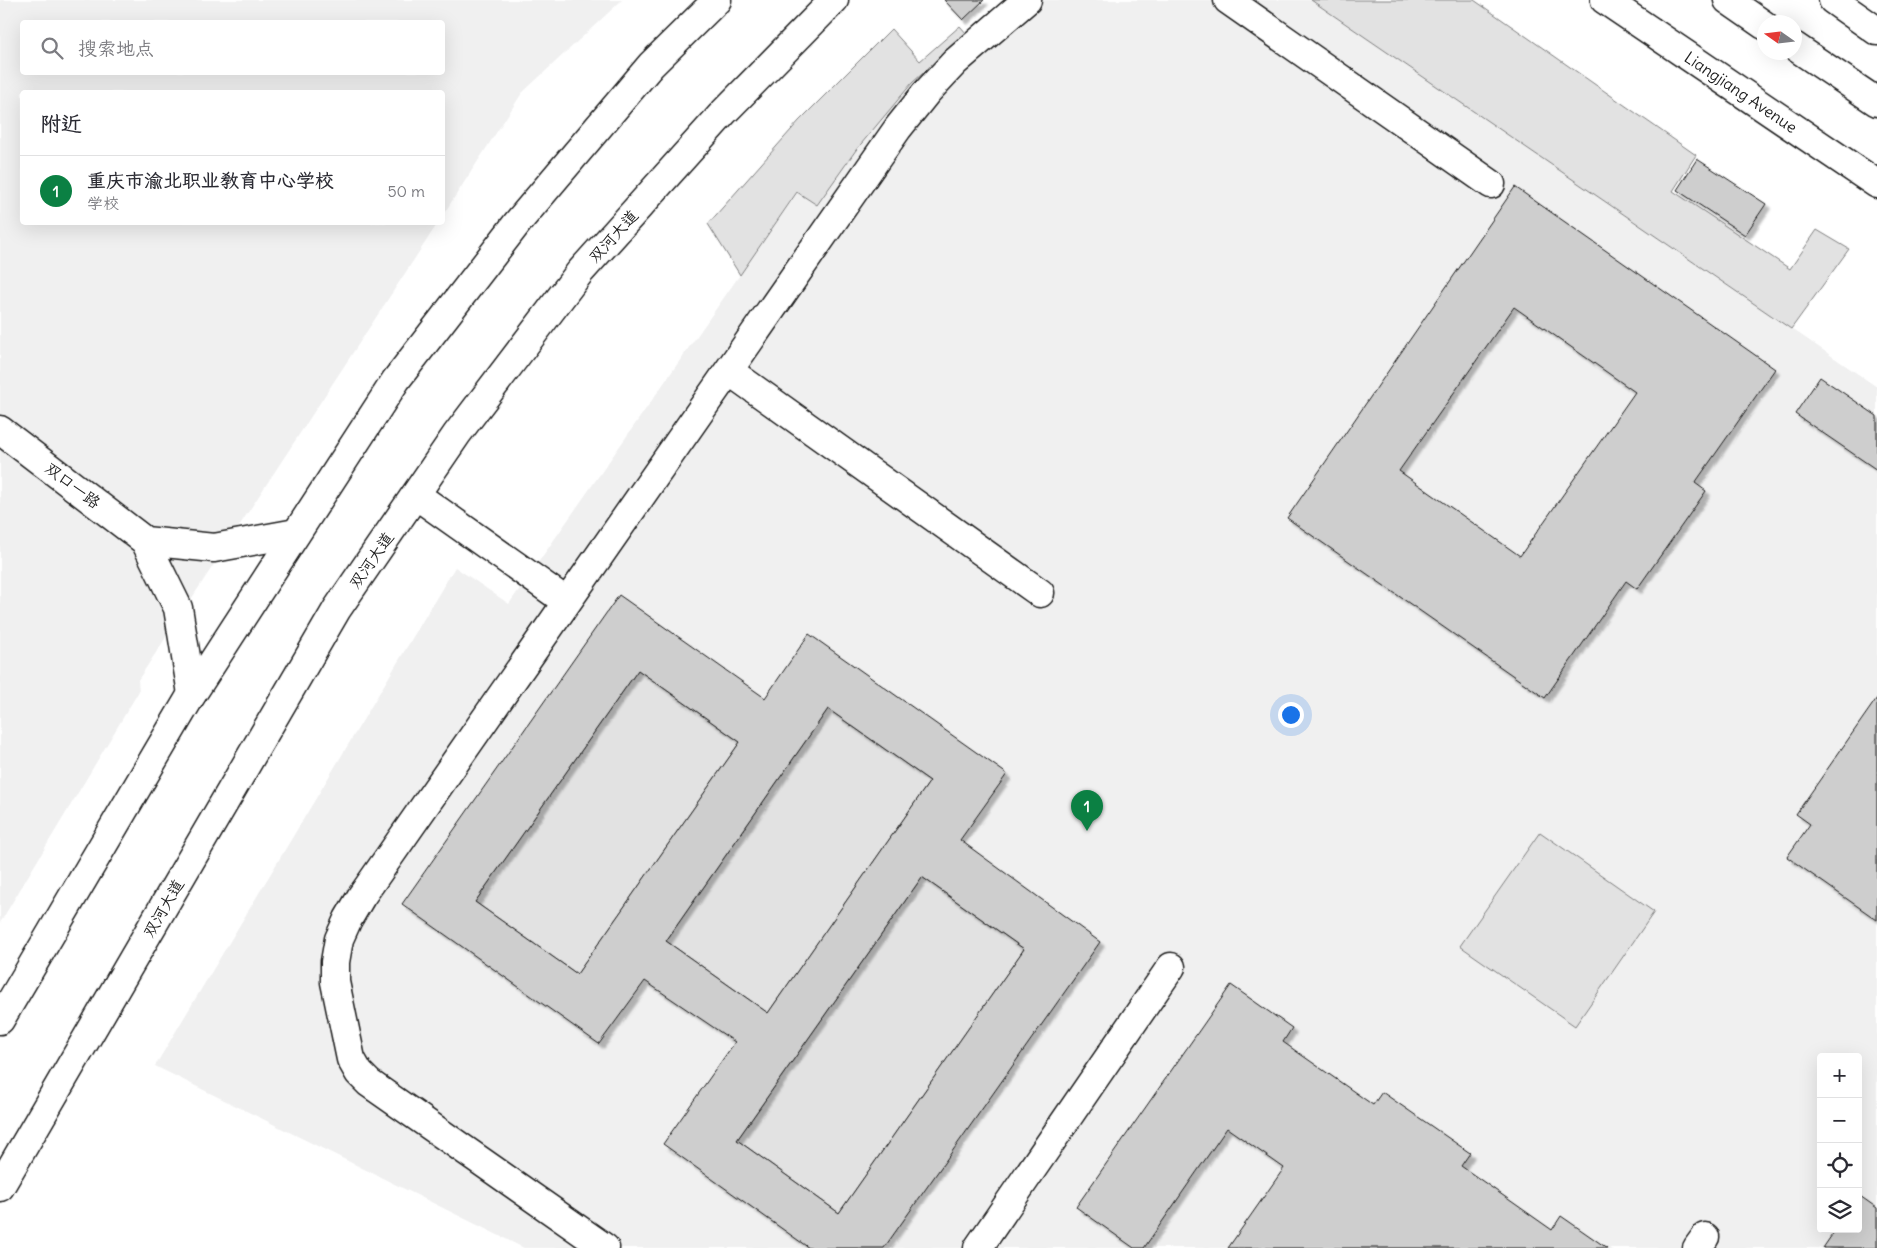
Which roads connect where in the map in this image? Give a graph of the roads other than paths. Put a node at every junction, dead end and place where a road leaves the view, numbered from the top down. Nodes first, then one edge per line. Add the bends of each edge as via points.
1 (717, 0) edge
2 (834, 0) edge
3 (1027, 0) edge
4 (1228, 0) edge
5 (1605, 0) edge
6 (1728, 0) edge
7 (1833, 0) edge
8 (1757, 20) edge
9 (1877, 31) edge
10 (1802, 51) edge
11 (1877, 102) edge
12 (1491, 184) dead end
13 (1877, 184) edge
14 (729, 371) junction
15 (0, 430) edge
16 (416, 495) junction
17 (296, 533) junction
18 (145, 541) junction
19 (1040, 593) dead end
20 (567, 602) junction
21 (192, 694) junction
22 (1171, 966) dead end
23 (0, 1020) edge
24 (0, 1187) edge
25 (605, 1248) edge
26 (978, 1248) edge

1 - 17 street via 651,65 518,222 396,380
2 - 16 street, 双河大道 via 724,112 580,272 457,434
3 - 14 street via 955,62 926,93 898,128
4 - 12 street
5 - 13 street, Liangjiang Avenue
6 - 8 street
7 - 9 street
10 - 11 street
14 - 19 street
14 - 20 street
15 - 18 street, 双口一路
16 - 20 street
16 - 24 street, 双河大道 via 337,609
17 - 18 street via 214,548
17 - 21 street
18 - 21 street via 178,608
20 - 25 street via 361,897 339,939 335,982 351,1059 369,1083
21 - 23 street
22 - 26 street

